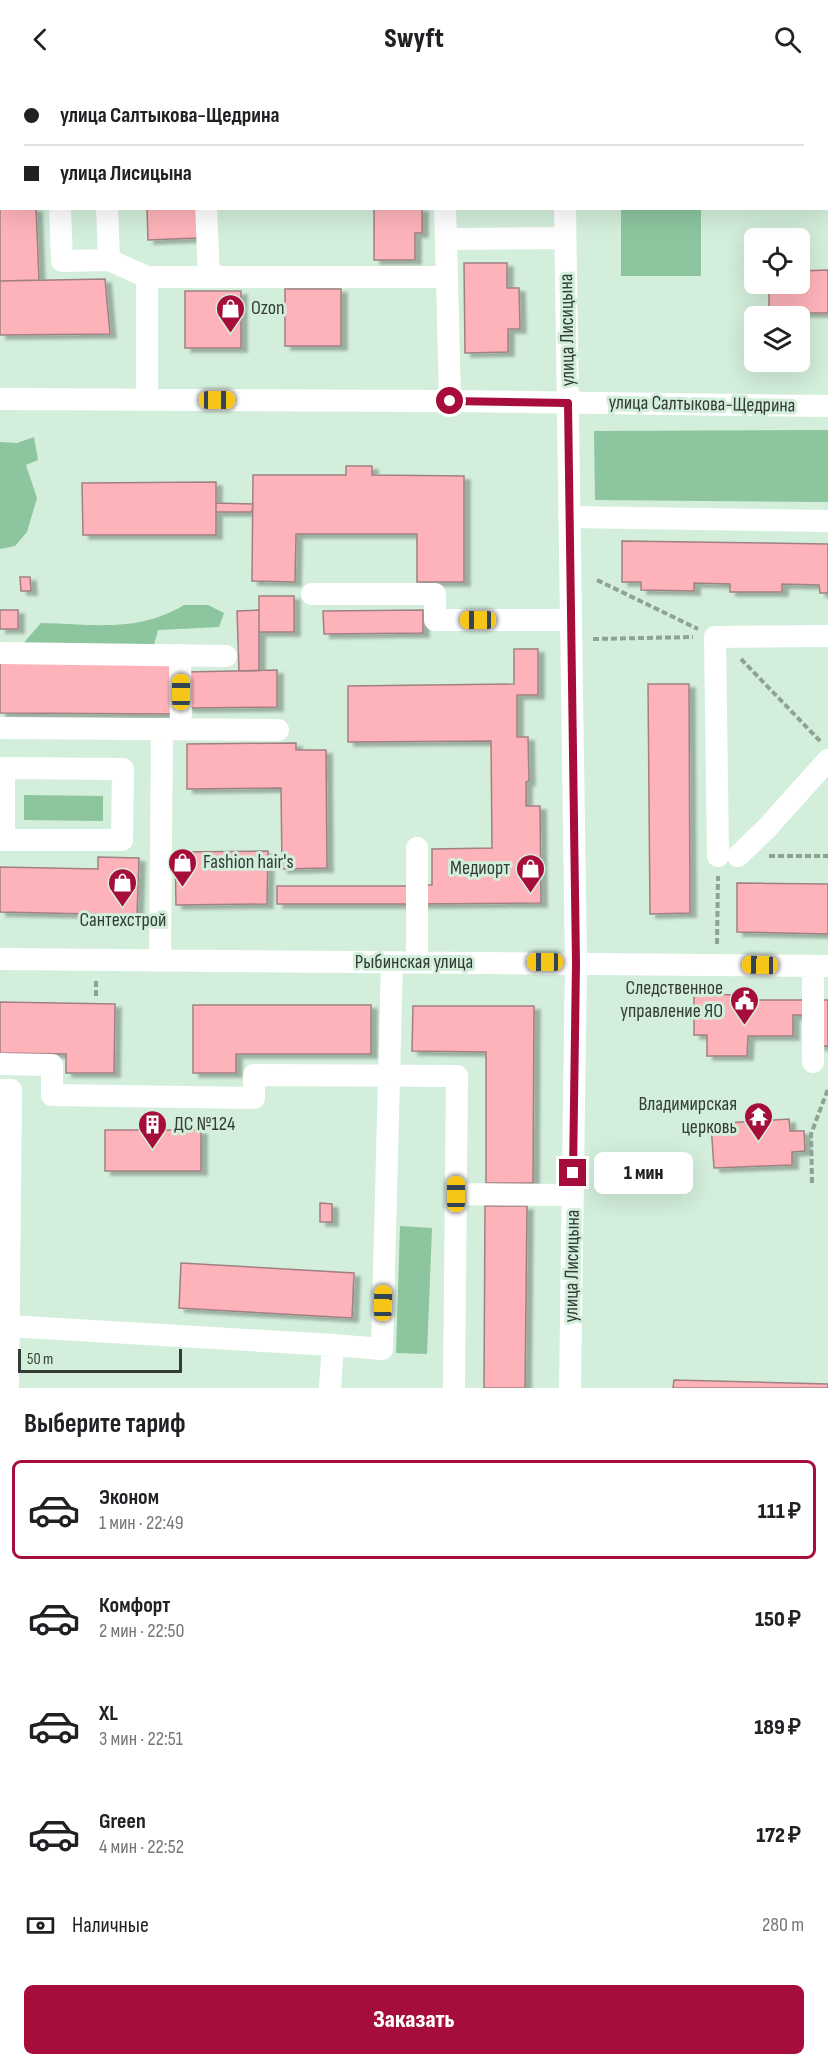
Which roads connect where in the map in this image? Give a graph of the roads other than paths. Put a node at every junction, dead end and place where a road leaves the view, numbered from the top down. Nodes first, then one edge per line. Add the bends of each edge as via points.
1 (60, 210) edge
2 (107, 210) edge
3 (206, 210) edge
4 (445, 210) edge
5 (565, 210) edge
6 (565, 238) junction
7 (446, 239) junction
8 (109, 260) junction
9 (147, 277) junction
10 (208, 277) junction
11 (447, 278) junction
12 (0, 399) edge
13 (147, 400) junction
14 (450, 401) junction
15 (568, 403) junction
16 (828, 406) edge
17 (569, 517) junction
18 (828, 521) edge
19 (312, 594) dead end
20 (571, 620) junction
21 (828, 636) edge
22 (0, 653) edge
23 (180, 656) junction
24 (226, 656) dead end
25 (0, 728) edge
26 (172, 729) junction
27 (278, 730) dead end
28 (828, 760) edge
29 (2, 840) edge
30 (417, 848) dead end
31 (0, 959) edge
32 (160, 961) junction
33 (392, 962) junction
34 (417, 962) junction
35 (576, 963) junction
36 (820, 966) edge
37 (813, 1062) dead end
38 (0, 1064) edge
39 (389, 1076) junction
40 (0, 1090) edge
41 (456, 1194) junction
42 (573, 1195) junction
43 (4, 1285) edge
44 (8, 1326) junction
45 (333, 1345) junction
46 (8, 1388) edge
47 (330, 1388) edge
48 (454, 1388) edge
49 (570, 1388) edge

1 - 8 street via 62,261
2 - 8 street
3 - 10 street
4 - 7 street
5 - 6 street, улица Лисицына
6 - 7 street
6 - 15 street, улица Лисицына
7 - 11 street
8 - 9 street
9 - 10 street
9 - 13 street
10 - 11 street
11 - 14 street
12 - 13 street, улица Салтыкова-Щедрина
13 - 14 street, улица Салтыкова-Щедрина
14 - 15 street, улица Салтыкова-Щедрина
15 - 16 street, улица Салтыкова-Щедрина
15 - 17 street, улица Лисицына
17 - 18 street
17 - 20 street, улица Лисицына
19 - 20 street via 435,594 435,620
20 - 35 street, улица Лисицына
21 - 28 street via 715,637 728,856 767,828
22 - 23 street
23 - 24 street
23 - 26 street
25 - 26 street
26 - 27 street
26 - 32 street
29 - 29 street via 122,840 123,769 4,768
30 - 34 street
31 - 32 street, Рыбинская улица
32 - 33 street, Рыбинская улица
33 - 34 street, Рыбинская улица
33 - 39 street
34 - 35 street, Рыбинская улица
35 - 36 street, Рыбинская улица
35 - 42 street, улица Лисицына
36 - 37 street
38 - 39 street via 52,1065 52,1095 254,1098 254,1075
39 - 41 street via 457,1076
39 - 45 street via 382,1349
40 - 43 street via 11,1090
41 - 42 street
41 - 48 street
42 - 49 street, улица Лисицына
43 - 44 street
44 - 45 street
44 - 46 street
45 - 47 street

